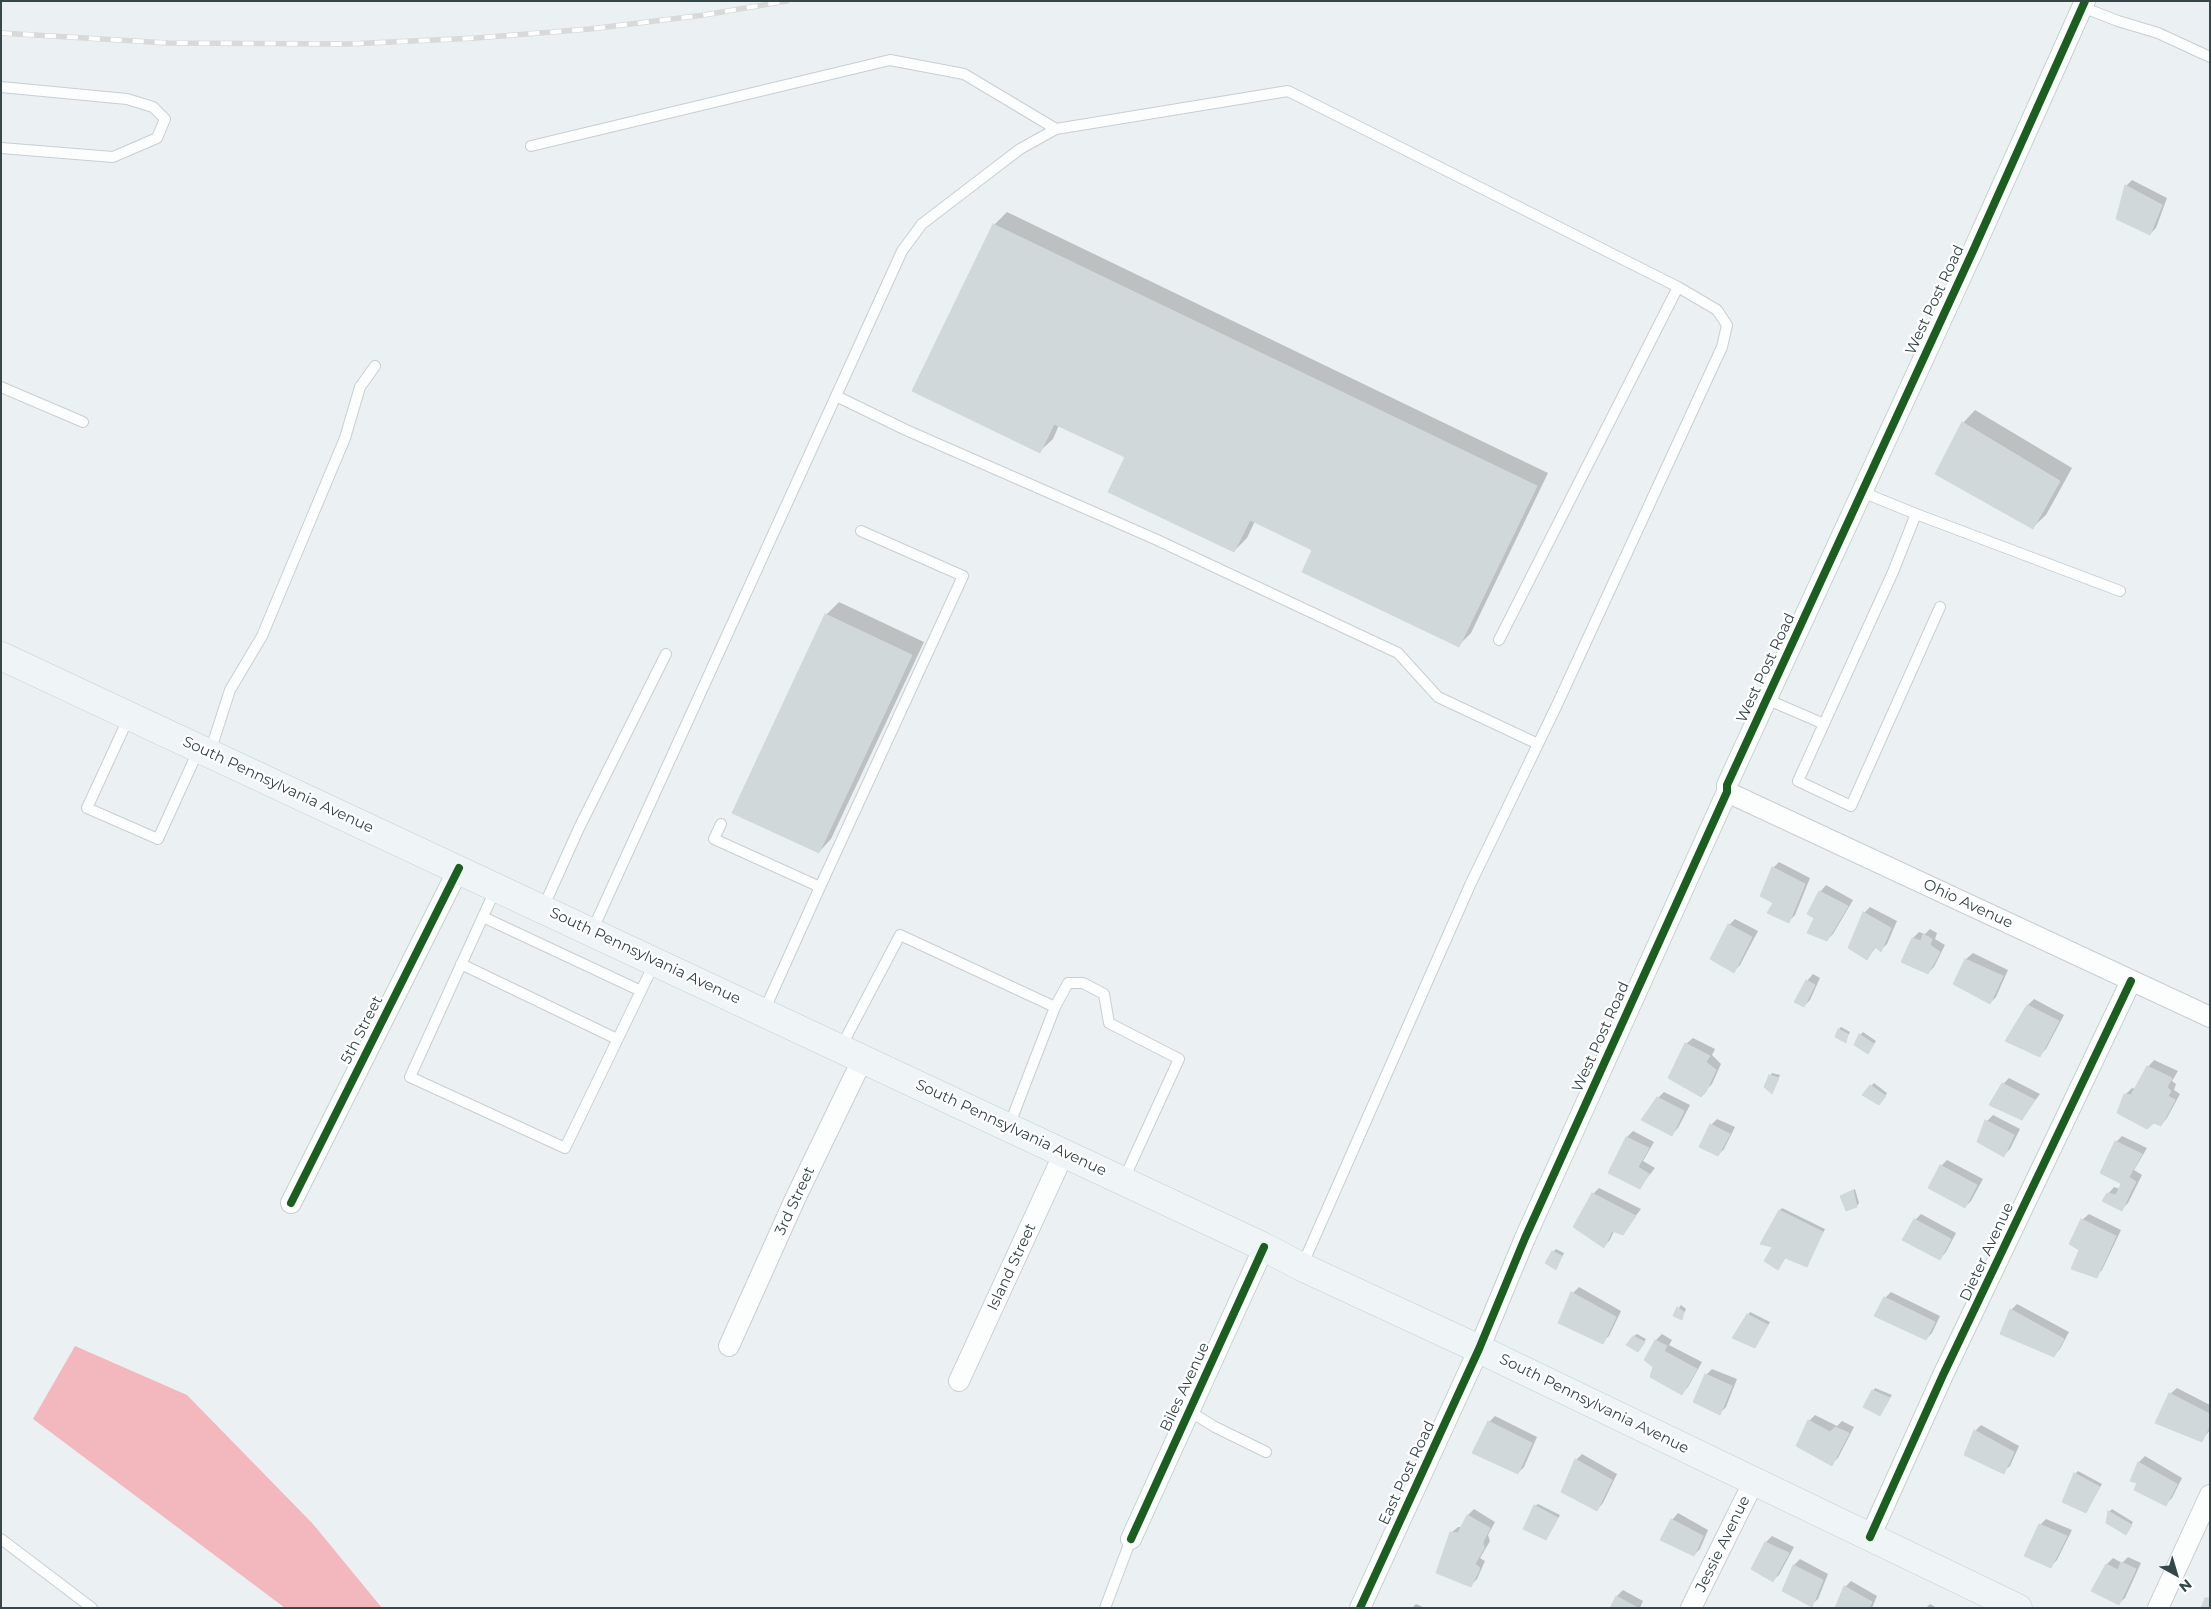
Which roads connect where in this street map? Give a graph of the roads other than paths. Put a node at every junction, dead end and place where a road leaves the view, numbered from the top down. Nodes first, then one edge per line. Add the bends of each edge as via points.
1 (2084, 4) edge
2 (2210, 57) edge
3 (1, 87) edge
4 (1056, 129) junction
5 (531, 146) dead end
6 (1, 148) edge
7 (1678, 286) junction
8 (375, 366) dead end
9 (1, 387) edge
10 (836, 396) junction
11 (83, 422) dead end
12 (1862, 492) junction
13 (1916, 514) junction
14 (861, 531) dead end
15 (2120, 591) dead end
16 (1940, 607) dead end
17 (1499, 640) dead end
18 (666, 654) dead end
19 (1, 656) edge
20 (1766, 699) junction
21 (129, 716) junction
22 (1824, 724) junction
23 (1538, 744) junction
24 (205, 751) junction
25 (1727, 792) junction
26 (721, 824) dead end
27 (459, 868) junction
28 (497, 886) junction
29 (820, 887) junction
30 (542, 908) junction
31 (483, 916) junction
32 (592, 931) junction
33 (655, 961) junction
34 (461, 964) junction
35 (2131, 981) junction
36 (640, 991) junction
37 (1055, 1007) junction
38 (764, 1012) junction
39 (2210, 1017) edge
40 (617, 1039) junction
41 (852, 1053) junction
42 (1008, 1127) junction
43 (1064, 1153) junction
44 (1124, 1181) junction
45 (290, 1203) dead end
46 (1264, 1247) junction
47 (1302, 1267) junction
48 (729, 1346) dead end
49 (1478, 1349) junction
50 (959, 1381) dead end
51 (1189, 1411) junction
52 (1266, 1452) dead end
53 (1754, 1481) junction
54 (2210, 1495) edge
55 (1870, 1537) junction
56 (1131, 1539) joint
57 (1, 1540) edge
58 (2015, 1607) edge
59 (92, 1608) edge
60 (1105, 1608) edge
61 (1360, 1608) edge
62 (1691, 1608) edge
63 (2158, 1608) edge

1 - 2 lane
1 - 12 street, West Post Road
3 - 6 lane via 127,99 153,107 165,119 157,138 113,157
4 - 5 lane via 964,74 890,60
4 - 7 lane via 1288,91
4 - 10 lane via 1020,149 922,224 902,251
7 - 17 lane
7 - 23 lane via 1717,310 1726,325 1722,347
8 - 24 lane via 360,387 345,438 262,636 230,690
9 - 11 lane
10 - 23 lane via 1155,539 1398,653 1438,697
10 - 32 lane
12 - 13 lane
12 - 20 street, West Post Road
13 - 15 lane
13 - 22 lane
14 - 29 lane via 963,576
16 - 22 lane via 1850,806 1798,781
18 - 30 lane
19 - 21 main road, South Pennsylvania Avenue
20 - 22 lane
20 - 25 street, West Post Road via 1727,785
21 - 24 main road, South Pennsylvania Avenue
21 - 24 lane via 86,808 158,839
23 - 47 lane via 1470,885
24 - 27 main road, South Pennsylvania Avenue
25 - 35 street, Ohio Avenue
25 - 49 street, West Post Road
26 - 29 lane via 714,839
27 - 28 main road, South Pennsylvania Avenue
27 - 45 street, 5th Street
28 - 30 main road, South Pennsylvania Avenue
28 - 31 lane
29 - 38 lane
30 - 32 main road, South Pennsylvania Avenue
31 - 34 lane
31 - 36 lane
32 - 33 main road, South Pennsylvania Avenue
33 - 36 lane
33 - 38 main road, South Pennsylvania Avenue
34 - 40 lane
34 - 40 lane via 410,1077 565,1148
35 - 39 street, Ohio Avenue
35 - 55 street, Dieter Avenue
36 - 40 lane
37 - 41 lane via 900,935
37 - 42 lane
37 - 44 lane via 1068,984 1083,984 1104,994 1109,1023 1179,1059
38 - 41 main road, South Pennsylvania Avenue
41 - 42 main road, South Pennsylvania Avenue
41 - 48 street, 3rd Street via 795,1199
42 - 43 main road, South Pennsylvania Avenue
43 - 44 main road, South Pennsylvania Avenue
43 - 50 street, Island Street
44 - 46 main road, South Pennsylvania Avenue
46 - 47 main road, South Pennsylvania Avenue
46 - 51 street, Biles Avenue
47 - 49 main road, South Pennsylvania Avenue
49 - 53 main road, South Pennsylvania Avenue
49 - 61 street, East Post Road
51 - 52 lane
51 - 56 street, Biles Avenue
53 - 55 main road, South Pennsylvania Avenue
53 - 62 street, Jessie Avenue
54 - 63 street
55 - 58 main road, South Pennsylvania Avenue
56 - 60 lane
57 - 59 lane

